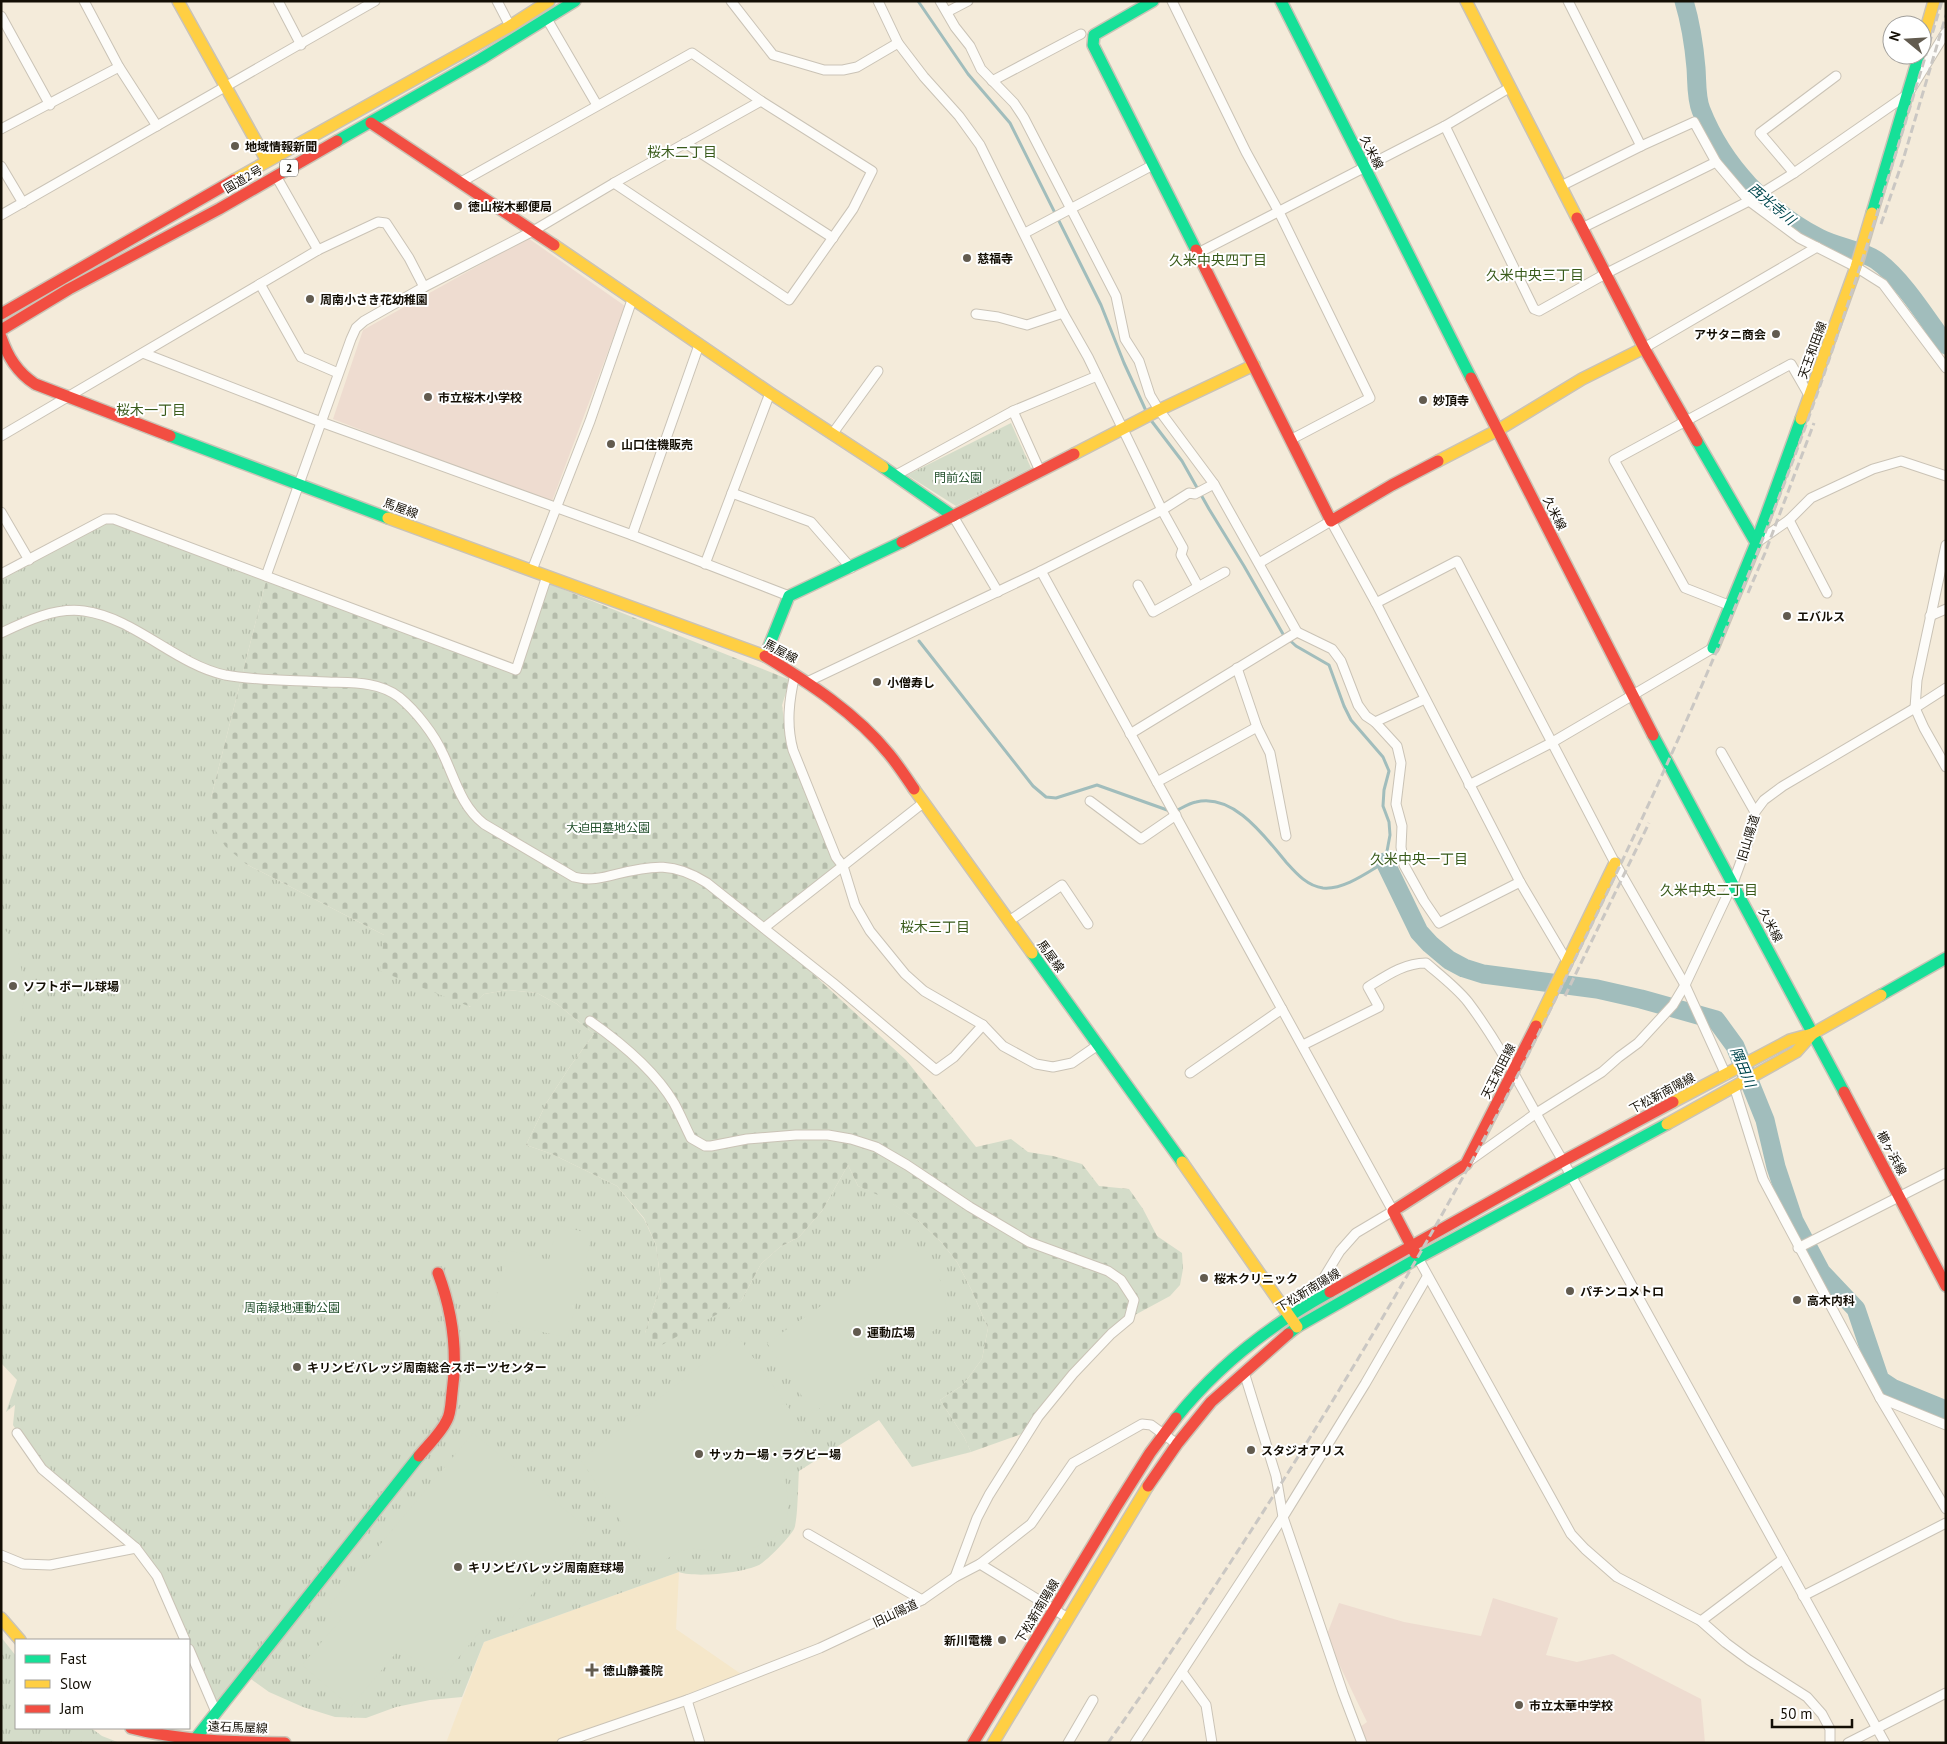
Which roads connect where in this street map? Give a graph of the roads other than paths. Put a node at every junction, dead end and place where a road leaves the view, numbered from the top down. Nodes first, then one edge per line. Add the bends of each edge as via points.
1 (84, 1) edge
2 (178, 1) edge
3 (278, 1) edge
4 (375, 1) edge
5 (497, 1) edge
6 (731, 1) edge
7 (878, 1) edge
8 (940, 1) edge
9 (968, 1) edge
10 (1153, 1) edge
11 (1172, 1) edge
12 (1281, 1) edge
13 (1466, 1) edge
14 (1568, 1) edge
15 (1934, 1) edge
16 (549, 2) edge
17 (580, 3) edge
18 (947, 12) junction
19 (1930, 15) edge
20 (1, 16) edge
21 (547, 19) junction
22 (510, 26) junction
23 (1946, 32) edge
24 (1081, 34) dead end
25 (898, 43) junction
26 (301, 45) junction
27 (1915, 65) edge
28 (119, 67) junction
29 (1836, 76) dead end
30 (992, 81) junction
31 (225, 87) junction
32 (1509, 88) junction
33 (1908, 94) junction
34 (761, 101) junction
35 (50, 105) junction
36 (597, 105) junction
37 (371, 123) junction
38 (157, 126) junction
39 (1445, 126) junction
40 (1, 129) edge
41 (686, 143) junction
42 (1641, 146) junction
43 (266, 161) junction
44 (1716, 162) junction
45 (1153, 165) junction
46 (1, 166) edge
47 (1364, 167) junction
48 (1794, 174) junction
49 (276, 176) junction
50 (461, 182) junction
51 (614, 183) junction
52 (1562, 186) junction
53 (1749, 201) junction
54 (22, 203) junction
55 (1070, 208) junction
56 (1278, 212) junction
57 (1, 216) edge
58 (1582, 228) junction
59 (533, 231) junction
60 (1025, 233) junction
61 (832, 238) junction
62 (1817, 248) junction
63 (318, 250) junction
64 (1198, 253) junction
65 (1856, 267) junction
66 (1607, 274) junction
67 (260, 284) junction
68 (424, 287) junction
69 (632, 300) junction
70 (1063, 313) junction
71 (1, 314) edge
72 (976, 314) dead end
73 (1, 330) edge
74 (1, 337) edge
75 (699, 345) junction
76 (1644, 348) junction
77 (143, 353) junction
78 (1254, 365) junction
79 (1946, 368) edge
80 (878, 371) dead end
81 (338, 373) junction
82 (1097, 376) junction
83 (770, 393) junction
84 (68, 396) junction
85 (1810, 397) junction
86 (1159, 410) junction
87 (1013, 411) junction
88 (321, 422) junction
89 (1687, 422) junction
90 (1124, 430) junction
91 (1498, 430) junction
92 (833, 433) junction
93 (1, 436) edge
94 (1292, 439) junction
95 (1040, 471) junction
96 (896, 475) junction
97 (1946, 476) edge
98 (1214, 484) junction
99 (298, 485) junction
100 (732, 493) junction
101 (556, 508) junction
102 (1162, 510) junction
103 (1, 512) edge
104 (953, 516) junction
105 (1789, 520) junction
106 (1331, 521) junction
107 (632, 535) junction
108 (1756, 544) junction
109 (1946, 545) edge
110 (28, 560) junction
111 (1260, 563) junction
112 (705, 564) junction
113 (851, 568) junction
114 (532, 570) junction
115 (1041, 571) junction
116 (1225, 572) dead end
117 (1, 574) edge
118 (266, 576) junction
119 (547, 576) junction
120 (1138, 585) dead end
121 (1198, 586) junction
122 (998, 592) junction
123 (1827, 593) dead end
124 (789, 596) junction
125 (1376, 603) junction
126 (1731, 606) junction
127 (1946, 609) edge
128 (1930, 616) junction
129 (1297, 632) junction
130 (1, 634) edge
131 (1714, 648) joint
132 (765, 656) junction
133 (1237, 668) junction
134 (795, 674) junction
135 (807, 682) junction
136 (1946, 688) edge
137 (1632, 696) junction
138 (1425, 699) junction
139 (1915, 708) junction
140 (1374, 722) junction
141 (1257, 727) junction
142 (1130, 734) junction
143 (1551, 743) junction
144 (1721, 752) dead end
145 (1946, 767) edge
146 (1157, 782) junction
147 (1469, 785) junction
148 (1090, 802) dead end
149 (924, 803) junction
150 (1755, 812) junction
151 (1176, 815) junction
152 (1286, 836) dead end
153 (1615, 863) junction
154 (843, 866) junction
155 (1520, 882) junction
156 (1733, 883) junction
157 (1009, 921) junction
158 (1088, 924) dead end
159 (764, 928) junction
160 (1946, 958) edge
161 (1568, 963) junction
162 (1685, 985) junction
163 (1282, 1009) junction
164 (590, 1021) dead end
165 (983, 1025) junction
166 (1812, 1034) junction
167 (1098, 1045) junction
168 (1303, 1045) junction
169 (1513, 1072) junction
170 (1190, 1073) dead end
171 (1728, 1074) junction
172 (1736, 1085) junction
173 (1534, 1114) junction
174 (1563, 1161) junction
175 (1466, 1164) junction
176 (1946, 1173) edge
177 (1570, 1176) junction
178 (1900, 1197) junction
179 (1393, 1211) junction
180 (1412, 1247) junction
181 (1798, 1248) junction
182 (1418, 1258) junction
183 (438, 1273) dead end
184 (1427, 1277) junction
185 (1946, 1286) edge
186 (1324, 1295) junction
187 (1290, 1315) junction
188 (1297, 1327) junction
189 (1244, 1372) junction
190 (1880, 1398) junction
191 (1946, 1424) edge
192 (17, 1433) dead end
193 (1163, 1434) junction
194 (1177, 1444) junction
195 (1946, 1509) edge
196 (1283, 1517) junction
197 (1946, 1523) edge
198 (808, 1534) dead end
199 (136, 1548) junction
200 (1, 1555) edge
201 (1782, 1559) junction
202 (980, 1564) junction
203 (955, 1577) junction
204 (1803, 1596) junction
205 (922, 1600) junction
206 (1054, 1609) junction
207 (1, 1618) edge
208 (1068, 1618) junction
209 (1701, 1621) junction
210 (19, 1639) edge
211 (185, 1639) edge
212 (190, 1651) edge
213 (1182, 1672) junction
214 (1946, 1692) edge
215 (687, 1700) junction
216 (1093, 1700) dead end
217 (216, 1712) junction
218 (1877, 1728) junction
219 (135, 1729) edge
220 (194, 1741) edge
221 (285, 1743) edge
222 (562, 1743) edge
223 (700, 1743) edge
224 (973, 1743) edge
225 (993, 1743) edge
226 (1068, 1743) edge
227 (1134, 1743) edge
228 (1212, 1743) edge
229 (1362, 1743) edge
230 (1830, 1743) edge
231 (1848, 1743) edge
232 (1884, 1743) edge

1 - 28 street
2 - 31 main road
3 - 26 street
4 - 26 street
5 - 22 street
6 - 25 street via 774,55 824,70 857,66
7 - 25 street
8 - 18 street
9 - 18 street
10 - 45 main road via 1094,35 1093,45
11 - 56 street
12 - 47 main road, 久米線
13 - 32 main road
14 - 42 street
15 - 19 main road
16 - 22 main road, 国道2号 / 2
17 - 21 main road, 国道2号 / 2
18 - 30 street via 981,69
20 - 35 street
21 - 36 street
21 - 37 main road, 国道2号 / 2
22 - 43 main road, 国道2号 / 2
23 - 33 street
24 - 30 street
25 - 60 street via 980,145
26 - 31 street
27 - 33 main road, 天王和田線
28 - 35 street
28 - 38 street
29 - 48 street via 1760,133
30 - 55 street via 1024,118
31 - 38 street
31 - 43 main road
32 - 39 street
32 - 52 main road
33 - 48 street
33 - 65 main road, 天王和田線
34 - 36 street via 692,53
34 - 41 street
34 - 61 street via 872,171 853,209
35 - 40 street
36 - 50 street
37 - 49 main road, 国道2号 / 2
37 - 50 main road
38 - 54 street
39 - 47 street
39 - 66 street via 1534,309 1538,311
41 - 51 street
41 - 61 street
42 - 44 street via 1694,122
42 - 52 street
43 - 71 main road, 国道2号 / 2
44 - 53 street
44 - 58 street
45 - 55 street
45 - 64 main road
46 - 54 street
47 - 56 street
47 - 91 main road, 久米線
48 - 53 street
49 - 63 street
49 - 73 main road, 国道2号 / 2 via 69,289
50 - 59 main road
51 - 59 street
51 - 61 street via 789,300
52 - 58 main road
53 - 62 street
53 - 66 street
54 - 57 street
55 - 60 street
55 - 86 street via 1116,296 1126,339 1139,361 1150,395
56 - 64 street
56 - 94 street via 1370,398
58 - 66 main road
59 - 68 street
59 - 69 main road
60 - 70 street
62 - 65 street
62 - 76 street
63 - 67 street
63 - 68 street via 378,222 386,223
64 - 78 main road
65 - 79 street via 1883,284
65 - 85 main road, 天王和田線
66 - 76 main road
67 - 77 street
67 - 81 street via 301,357
68 - 81 street via 356,328
69 - 75 main road
69 - 101 street
70 - 72 street via 1026,325
70 - 82 street
74 - 84 main road, 馬屋線 via 8,356 25,378
75 - 83 main road
75 - 107 street
76 - 89 main road
76 - 91 main road via 1582,379
77 - 84 street
77 - 88 street
78 - 86 main road
78 - 94 main road
80 - 92 street
81 - 88 street
82 - 87 street
82 - 90 street
83 - 92 main road
83 - 100 street
84 - 93 street
84 - 99 main road, 馬屋線
85 - 89 street via 1791,364
85 - 108 main road, 天王和田線
86 - 90 main road
86 - 98 street
87 - 95 street
87 - 96 street
88 - 99 street
88 - 101 street
89 - 108 main road
89 - 126 street via 1614,460 1685,588
90 - 95 main road
90 - 102 street
91 - 106 main road
91 - 137 main road, 久米線
92 - 96 main road
94 - 106 main road
95 - 104 main road
96 - 104 main road
97 - 105 street via 1901,461 1892,463 1811,498
98 - 102 street via 1195,494 1189,493
98 - 111 street
99 - 114 main road, 馬屋線
99 - 118 street
100 - 112 street
100 - 113 street via 811,522
101 - 107 street
101 - 114 street
102 - 115 street
102 - 121 street via 1183,548 1181,555
103 - 110 street
104 - 113 main road
104 - 122 street
105 - 108 street
105 - 123 street
106 - 111 street
106 - 125 street
107 - 112 street
108 - 126 main road, 天王和田線
109 - 128 street
110 - 117 street
110 - 118 street via 105,519 114,519
111 - 129 street
112 - 124 street
113 - 124 main road
114 - 119 main road, 馬屋線
115 - 122 street
115 - 142 street
116 - 121 street
118 - 119 street via 516,670
119 - 132 main road, 馬屋線
120 - 121 street via 1153,612
122 - 135 street
124 - 132 main road
125 - 138 street
125 - 143 street via 1457,561
126 - 131 main road, 天王和田線
127 - 128 street
128 - 139 street via 1917,680
129 - 133 street
129 - 140 street via 1332,649 1341,660 1358,705
130 - 159 street via 38,617 85,611 118,622 195,664 222,674 377,686 400,698 417,716 442,752 464,802 475,818 484,824 582,879 602,878 648,867 680,869 707,884
131 - 137 street
132 - 134 main road, 馬屋線
133 - 141 street
133 - 142 street
134 - 135 main road, 馬屋線
134 - 154 street via 788,705 793,750 836,857
135 - 149 main road, 馬屋線 via 871,732
136 - 139 street, 旧山陽道
137 - 143 street
137 - 156 main road, 久米線
138 - 140 street
138 - 147 street
139 - 145 street
139 - 150 street, 旧山陽道 via 1783,786 1764,800
140 - 155 street via 1397,746 1401,763 1396,804 1402,826 1404,865 1424,902 1440,923
141 - 146 street
141 - 152 street via 1270,753
142 - 146 street
143 - 147 street
143 - 153 street
144 - 150 street
146 - 151 street
147 - 155 street
148 - 151 street via 1141,839
149 - 154 street
149 - 157 main road, 馬屋線
150 - 156 street, 旧山陽道
151 - 163 street
153 - 161 main road, 天王和田線
153 - 162 street
154 - 159 street
154 - 165 street via 854,905 886,953 924,991
155 - 161 street
156 - 162 street, 旧山陽道
156 - 166 main road, 久米線
157 - 158 street via 1062,885
157 - 167 main road, 馬屋線
159 - 165 street via 936,1070 954,1057
160 - 166 main road, 下松新南陽線
161 - 169 main road, 天王和田線
162 - 171 street
162 - 173 street, 旧山陽道 via 1673,1005 1638,1044 1602,1072
163 - 168 street
163 - 170 street
164 - 203 street via 656,1078 696,1142 711,1146 747,1139 828,1135 868,1144 888,1153 970,1208 1029,1242 1108,1271 1121,1280 1134,1300 1129,1319 1073,1374 1038,1416 977,1518
165 - 167 street via 1004,1046 1036,1064 1054,1067 1072,1063
166 - 171 main road, 下松新南陽線 via 1790,1040
166 - 172 main road, 下松新南陽線 via 1796,1052
166 - 178 main road, 櫛ヶ浜線
167 - 187 main road, 馬屋線
168 - 169 street via 1379,1007 1368,987 1404,967 1426,963 1467,1001
168 - 179 street
169 - 173 street
169 - 175 main road, 天王和田線
171 - 174 main road, 下松新南陽線
172 - 177 main road, 下松新南陽線
172 - 181 street via 1762,1179
173 - 174 street
173 - 175 street, 旧山陽道
174 - 177 street
174 - 180 main road, 下松新南陽線
175 - 179 main road
176 - 178 street
177 - 182 main road, 下松新南陽線
177 - 201 street
178 - 181 street
178 - 185 main road, 櫛ヶ浜線
179 - 180 main road
179 - 186 street via 1356,1233 1340,1251 1323,1278
180 - 182 main road
180 - 186 main road, 下松新南陽線
181 - 190 street
182 - 184 street
182 - 188 main road, 下松新南陽線
183 - 217 main road via 447,1297 455,1337 448,1419
184 - 196 street
184 - 209 street via 1571,1534 1617,1576
186 - 187 main road, 下松新南陽線
187 - 188 main road, 馬屋線
187 - 193 main road, 下松新南陽線 via 1233,1358
188 - 189 main road, 下松新南陽線
189 - 194 main road, 下松新南陽線 via 1211,1402
189 - 196 street via 1276,1476
190 - 191 street
190 - 195 street
192 - 199 street via 42,1469
193 - 194 street, 旧山陽道
193 - 202 street, 旧山陽道 via 1151,1425 1142,1424 1073,1463 1031,1524
193 - 206 main road, 下松新南陽線
194 - 208 main road, 下松新南陽線 via 1145,1490
196 - 213 street
196 - 229 street
197 - 204 street
198 - 205 street
199 - 200 street via 50,1565 23,1564
199 - 211 street via 157,1576
201 - 204 street
201 - 209 street
202 - 203 street, 旧山陽道
202 - 206 street
203 - 205 street, 旧山陽道
204 - 218 street
205 - 215 street, 旧山陽道 via 820,1648
206 - 208 street
206 - 224 main road, 下松新南陽線
207 - 210 main road
208 - 225 main road, 下松新南陽線
209 - 230 street via 1749,1660 1807,1697 1830,1729
212 - 217 street
213 - 227 street
213 - 228 street via 1206,1705
214 - 218 street
215 - 222 street, 旧山陽道
215 - 223 street
216 - 226 street
217 - 220 main road
218 - 231 street
218 - 232 street
219 - 220 main road, 遠石馬屋線
220 - 221 main road, 遠石馬屋線

